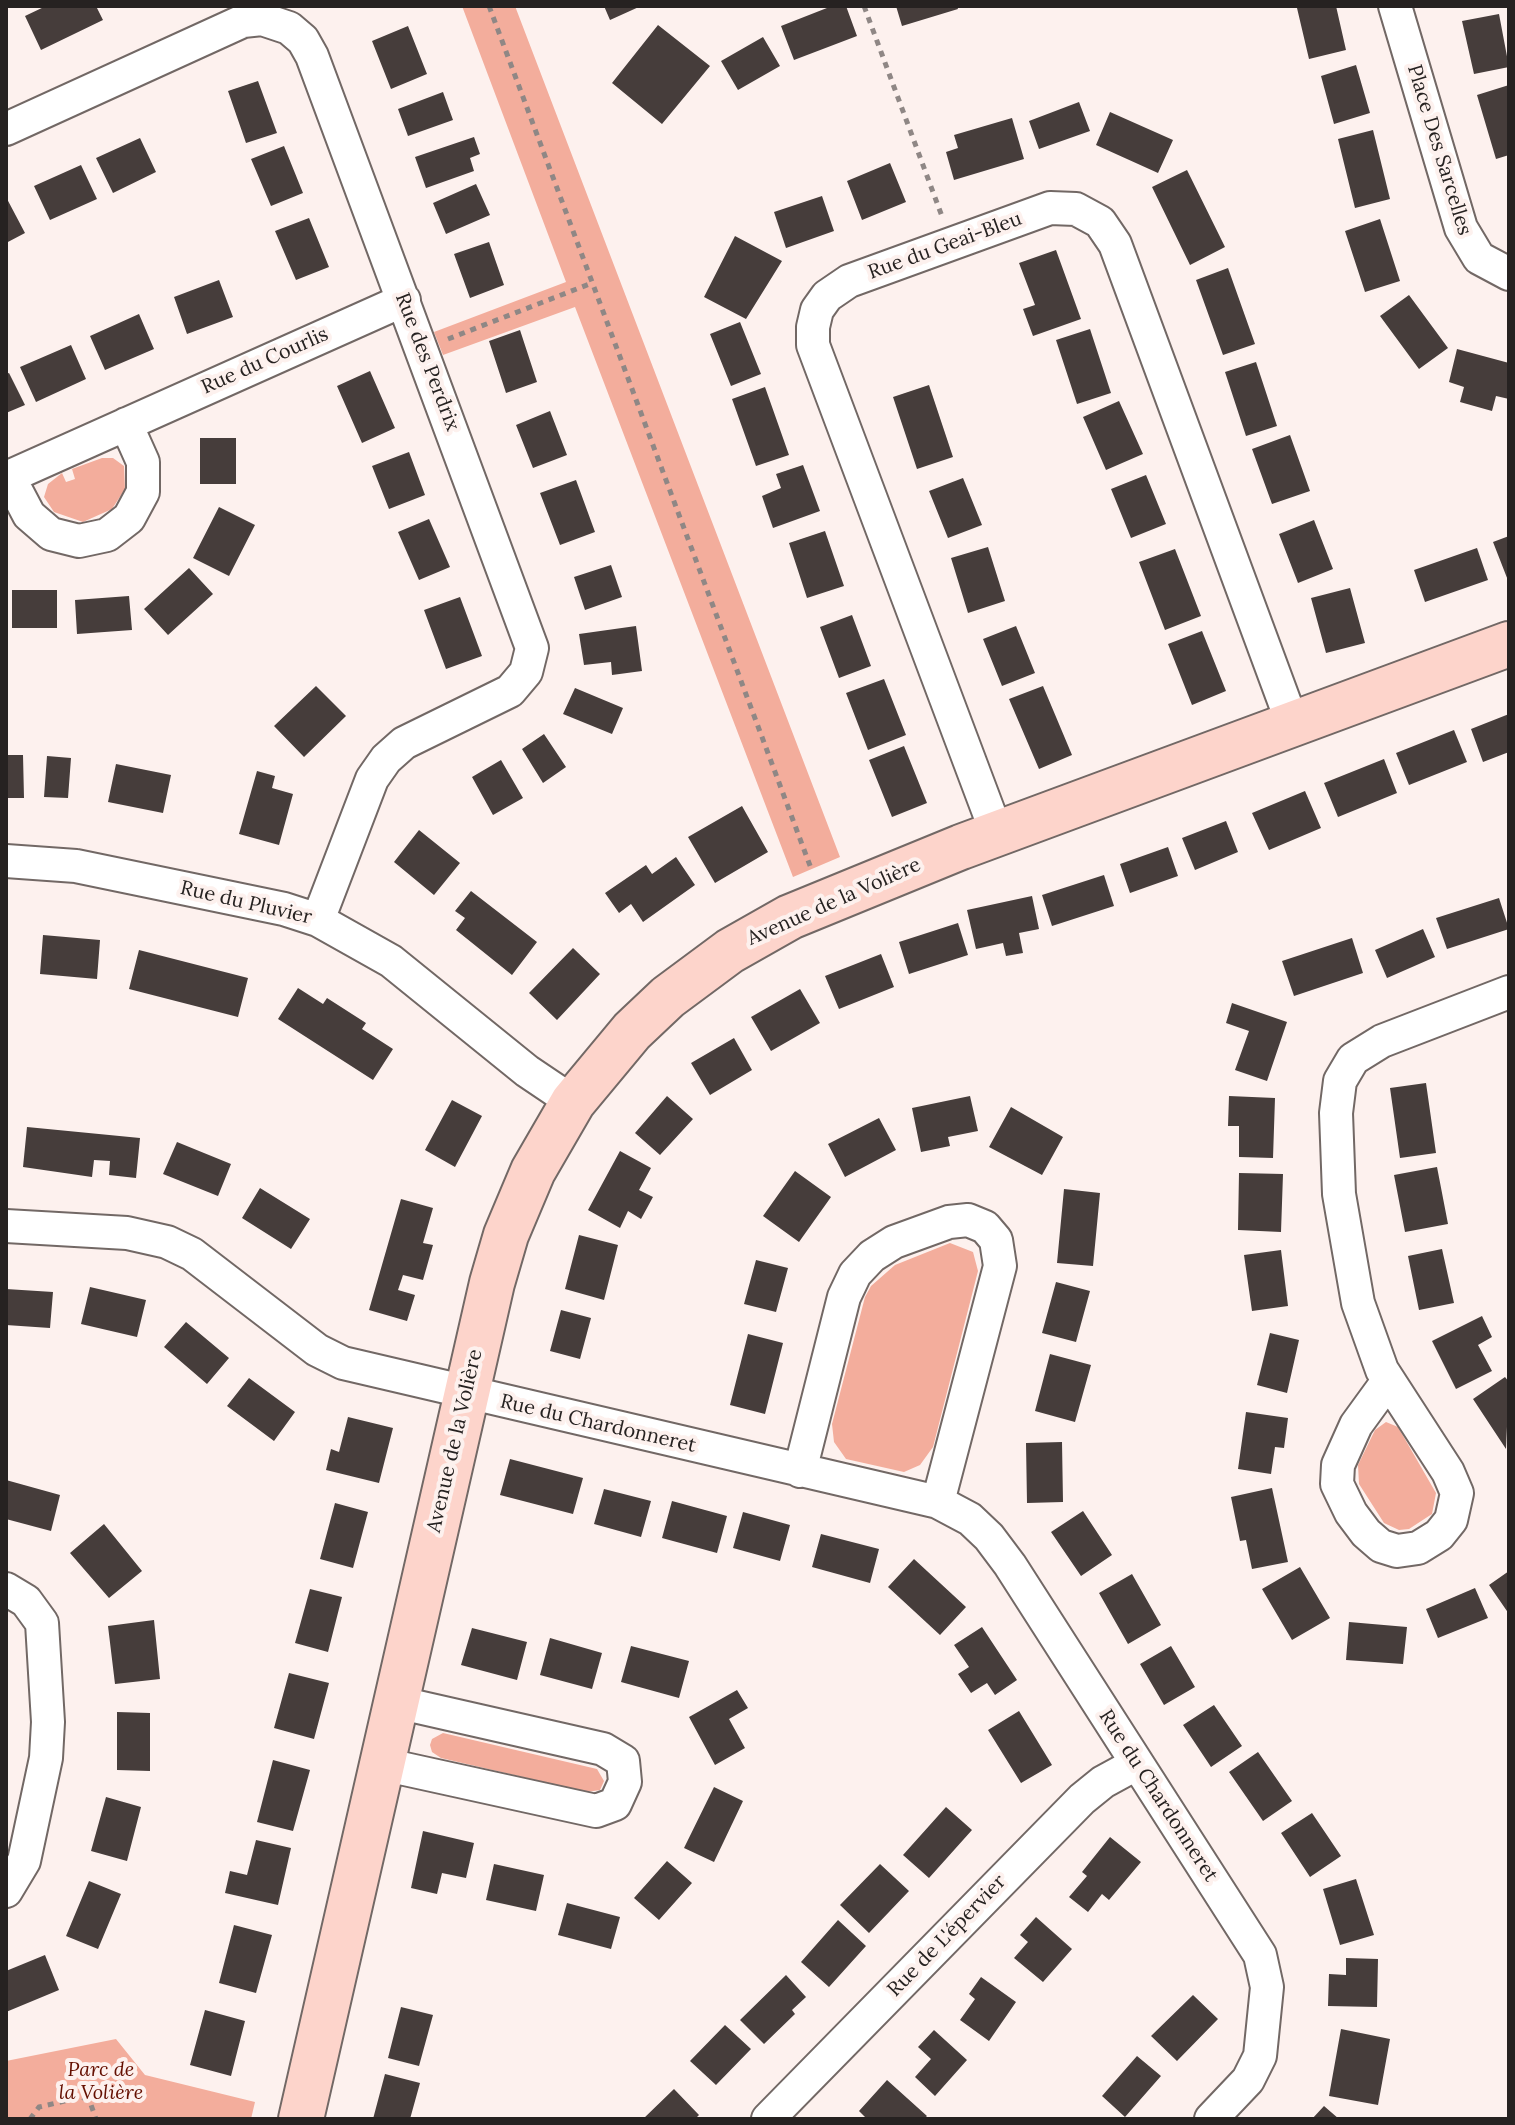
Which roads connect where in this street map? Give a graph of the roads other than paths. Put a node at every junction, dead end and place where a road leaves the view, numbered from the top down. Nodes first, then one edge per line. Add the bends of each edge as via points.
1 (1395, 6) edge
2 (6, 129) edge
3 (1509, 274) edge
4 (404, 300) junction
5 (126, 424) junction
6 (8, 477) edge
7 (1509, 644) edge
8 (1293, 725) junction
9 (997, 834) junction
10 (6, 861) edge
11 (318, 920) junction
12 (1509, 992) edge
13 (573, 1102) junction
14 (6, 1226) edge
15 (1388, 1381) junction
16 (466, 1392) junction
17 (800, 1471) junction
18 (938, 1502) junction
19 (6, 1589) edge
20 (396, 1702) junction
21 (382, 1764) junction
22 (1136, 1764) junction
23 (6, 1891) edge
24 (301, 2119) edge
25 (768, 2119) edge
26 (1211, 2119) edge

1 - 3 street, Place Des Sarcelles via 1461,228 1479,258
2 - 4 street, Rue des Perdrix via 243,21 280,23 296,33 312,56
4 - 5 street, Rue du Courlis
4 - 11 street, Rue des Perdrix via 528,631 531,656 510,691 404,743 386,759 372,779
5 - 6 street, Rue du Courlis
5 - 6 street, Rue du Courlis via 143,462 143,492 129,518 107,535 79,541 51,534 29,515
7 - 8 street, Avenue de la Volière
8 - 9 street, Avenue de la Volière
8 - 9 street, Rue du Geai-Bleu via 1121,259 1100,222 1076,209 1050,208 849,281 817,310 813,345
9 - 13 street, Avenue de la Volière via 823,903 730,951 641,1022
10 - 11 street, Rue du Pluvier via 76,866
11 - 13 street, Rue du Pluvier via 391,961
12 - 15 street via 1382,1041 1353,1059 1342,1073 1337,1161 1347,1254 1358,1303
13 - 16 street, Avenue de la Volière via 533,1171 506,1235
14 - 16 street, Rue du Chardonneret via 127,1233 167,1242 192,1254 330,1357
15 - 15 street via 1356,1425 1338,1465 1337,1484 1366,1533 1397,1551 1418,1548 1439,1535 1451,1520 1457,1493
16 - 17 street, Rue du Chardonneret
16 - 20 street, Avenue de la Volière
17 - 18 street, Rue du Chardonneret
17 - 18 street via 844,1297 855,1274 894,1242 968,1220 985,1227 996,1240 1000,1266
18 - 22 street, Rue du Chardonneret via 970,1519 1000,1551
19 - 23 street via 26,1601 42,1623 48,1722 46,1758 24,1861
20 - 21 street, Avenue de la Volière
20 - 21 street via 603,1749 623,1761 625,1782 615,1804 596,1811
21 - 24 street, Avenue de la Volière
22 - 25 street, Rue de L'épervier via 1082,1799
22 - 26 street, Rue du Chardonneret via 1253,1942 1266,1975 1257,2065

